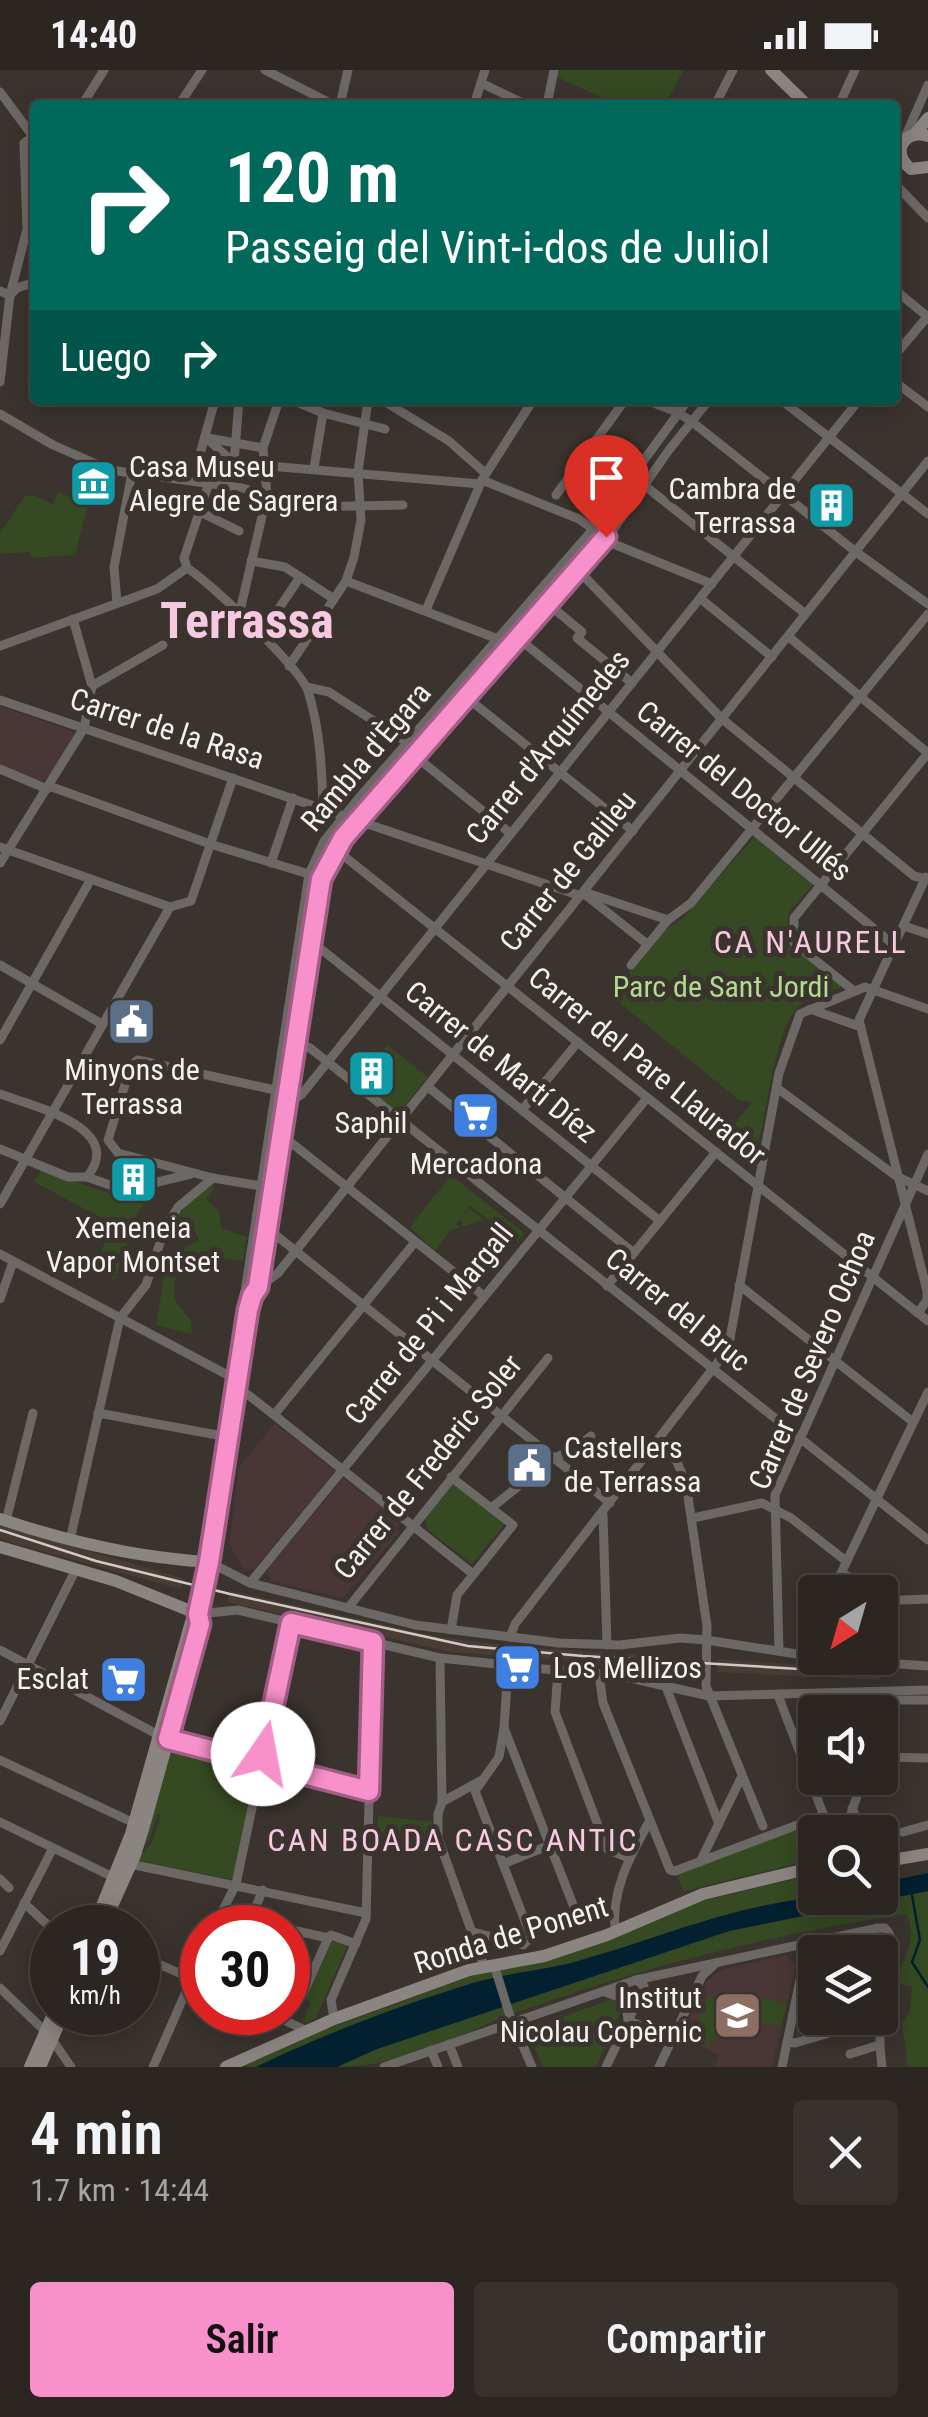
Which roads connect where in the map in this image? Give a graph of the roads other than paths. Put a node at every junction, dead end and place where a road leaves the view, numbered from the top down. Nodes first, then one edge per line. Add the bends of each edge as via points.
1 (104, 70) edge
2 (202, 70) edge
3 (265, 70) edge
4 (348, 70) edge
5 (485, 70) edge
6 (554, 70) edge
7 (733, 70) edge
8 (771, 70) edge
9 (855, 70) edge
10 (481, 83) junction
11 (928, 85) edge
12 (0, 92) edge
13 (85, 100) edge
14 (182, 100) edge
15 (327, 100) edge
16 (339, 100) edge
17 (476, 100) edge
18 (516, 100) edge
19 (548, 100) edge
20 (718, 100) edge
21 (801, 100) edge
22 (841, 100) edge
23 (928, 118) edge
24 (30, 133) edge
25 (30, 140) edge
26 (905, 147) edge
27 (923, 170) edge
28 (900, 184) edge
29 (900, 190) edge
30 (928, 218) edge
31 (30, 284) edge
32 (5, 292) edge
33 (900, 294) edge
34 (928, 316) edge
35 (900, 350) edge
36 (0, 382) edge
37 (900, 386) edge
38 (214, 405) edge
39 (239, 405) edge
40 (277, 405) edge
41 (304, 405) edge
42 (367, 405) edge
43 (390, 405) edge
44 (530, 405) edge
45 (621, 405) edge
46 (659, 405) edge
47 (683, 405) edge
48 (705, 405) edge
49 (787, 405) edge
50 (855, 405) edge
51 (928, 407) edge
52 (677, 412) junction
53 (323, 413) junction
54 (0, 414) edge
55 (691, 421) junction
56 (363, 422) junction
57 (385, 429) dead end
58 (206, 436) junction
59 (828, 438) junction
60 (234, 441) junction
61 (263, 448) junction
62 (928, 461) edge
63 (234, 463) junction
64 (265, 467) junction
65 (314, 468) junction
66 (360, 469) junction
67 (132, 473) junction
68 (482, 479) junction
69 (205, 484) junction
70 (644, 485) junction
71 (784, 495) junction
72 (900, 495) junction
73 (268, 496) junction
74 (556, 496) dead end
75 (403, 505) dead end
76 (361, 506) junction
77 (200, 512) junction
78 (928, 514) edge
79 (594, 528) junction
80 (239, 531) dead end
81 (606, 537) junction
82 (856, 552) junction
83 (734, 557) junction
84 (250, 560) junction
85 (186, 563) junction
86 (578, 569) junction
87 (300, 577) junction
88 (346, 581) junction
89 (712, 584) junction
90 (334, 599) junction
91 (700, 599) junction
92 (117, 603) junction
93 (547, 603) junction
94 (928, 604) edge
95 (426, 610) junction
96 (240, 611) junction
97 (803, 612) dead end
98 (928, 614) edge
99 (73, 619) junction
100 (261, 635) junction
101 (788, 637) junction
102 (518, 638) junction
103 (498, 639) junction
104 (163, 645) dead end
105 (0, 646) edge
106 (657, 652) junction
107 (772, 657) junction
108 (289, 666) junction
109 (632, 683) junction
110 (92, 686) junction
111 (307, 687) junction
112 (861, 696) junction
113 (466, 697) junction
114 (0, 700) edge
115 (608, 713) junction
116 (722, 718) junction
117 (84, 728) junction
118 (406, 745) junction
119 (928, 753) edge
120 (415, 756) junction
121 (0, 769) edge
122 (681, 771) junction
123 (560, 773) junction
124 (794, 777) junction
125 (233, 778) junction
126 (48, 788) junction
127 (293, 798) junction
128 (321, 802) junction
129 (344, 812) junction
130 (359, 820) junction
131 (752, 830) junction
132 (632, 831) junction
133 (510, 833) junction
134 (862, 833) junction
135 (210, 844) junction
136 (4, 849) edge
137 (336, 849) junction
138 (270, 862) junction
139 (486, 862) junction
140 (0, 864) edge
141 (309, 874) junction
142 (927, 877) edge
143 (91, 878) junction
144 (321, 879) junction
145 (820, 885) junction
146 (582, 894) junction
147 (170, 908) junction
148 (668, 920) junction
149 (904, 926) junction
150 (434, 928) junction
151 (928, 934) edge
152 (311, 941) junction
153 (647, 944) junction
154 (894, 944) junction
155 (0, 965) edge
156 (631, 965) dead end
157 (32, 984) junction
158 (507, 986) junction
159 (872, 989) junction
160 (854, 991) junction
161 (379, 996) junction
162 (810, 1009) junction
163 (928, 1010) edge
164 (102, 1024) junction
165 (860, 1027) junction
166 (0, 1040) edge
167 (295, 1042) junction
168 (578, 1042) junction
169 (452, 1056) junction
170 (327, 1062) junction
171 (428, 1087) junction
172 (777, 1088) junction
173 (274, 1090) junction
174 (0, 1094) edge
175 (647, 1098) junction
176 (286, 1105) junction
177 (522, 1110) junction
178 (51, 1113) junction
179 (66, 1116) dead end
180 (402, 1120) junction
181 (82, 1123) dead end
182 (270, 1123) junction
183 (281, 1134) junction
184 (0, 1149) edge
185 (716, 1152) junction
186 (928, 1154) edge
187 (26, 1158) junction
188 (591, 1166) junction
189 (896, 1176) junction
190 (87, 1177) junction
191 (213, 1178) junction
192 (261, 1186) junction
193 (348, 1186) junction
194 (759, 1186) junction
195 (915, 1186) junction
196 (928, 1192) edge
197 (565, 1198) junction
198 (0, 1204) edge
199 (905, 1204) junction
200 (660, 1222) junction
201 (267, 1228) junction
202 (538, 1230) junction
203 (415, 1242) junction
204 (296, 1250) junction
205 (634, 1253) junction
206 (0, 1254) edge
207 (13, 1262) junction
208 (248, 1272) junction
209 (873, 1277) junction
210 (608, 1286) junction
211 (739, 1286) junction
212 (258, 1287) junction
213 (484, 1296) junction
214 (0, 1298) edge
215 (364, 1305) junction
216 (248, 1310) junction
217 (918, 1313) junction
218 (120, 1318) junction
219 (928, 1321) edge
220 (548, 1358) dead end
221 (432, 1360) junction
222 (836, 1361) junction
223 (712, 1369) junction
224 (236, 1386) junction
225 (928, 1392) edge
226 (33, 1413) dead end
227 (98, 1413) junction
228 (274, 1415) junction
229 (501, 1416) junction
230 (913, 1422) junction
231 (591, 1436) dead end
232 (228, 1438) junction
233 (801, 1440) junction
234 (657, 1442) junction
235 (554, 1458) junction
236 (342, 1470) junction
237 (451, 1477) junction
238 (876, 1499) junction
239 (491, 1508) junction
240 (606, 1508) junction
241 (776, 1509) junction
242 (693, 1518) junction
243 (3, 1520) edge
244 (412, 1525) junction
245 (585, 1536) junction
246 (602, 1537) junction
247 (70, 1540) junction
248 (928, 1540) edge
249 (0, 1547) edge
250 (846, 1561) junction
251 (209, 1562) junction
252 (75, 1571) junction
253 (473, 1574) junction
254 (841, 1574) joint
255 (250, 1583) junction
256 (928, 1599) edge
257 (348, 1608) junction
258 (198, 1614) junction
259 (291, 1623) junction
260 (451, 1630) junction
261 (510, 1637) junction
262 (706, 1640) junction
263 (373, 1642) junction
264 (607, 1644) junction
265 (0, 1650) edge
266 (779, 1652) junction
267 (796, 1654) joint
268 (440, 1658) junction
269 (27, 1666) junction
270 (928, 1666) edge
271 (508, 1667) junction
272 (558, 1671) junction
273 (599, 1674) junction
274 (666, 1687) junction
275 (928, 1690) edge
276 (897, 1695) edge
277 (709, 1696) junction
278 (778, 1696) junction
279 (798, 1696) edge
280 (898, 1697) edge
281 (928, 1700) edge
282 (0, 1721) edge
283 (504, 1728) junction
284 (164, 1737) junction
285 (898, 1757) edge
286 (928, 1758) edge
287 (0, 1760) edge
288 (261, 1763) junction
289 (742, 1776) junction
290 (482, 1780) junction
291 (369, 1791) junction
292 (856, 1795) edge
293 (442, 1802) junction
294 (852, 1808) junction
295 (824, 1814) joint
296 (849, 1815) edge
297 (855, 1815) edge
298 (0, 1822) edge
299 (649, 1822) junction
300 (134, 1823) junction
301 (719, 1824) junction
302 (764, 1826) dead end
303 (928, 1826) edge
304 (903, 1832) dead end
305 (550, 1845) junction
306 (52, 1848) junction
307 (928, 1854) edge
308 (629, 1858) junction
309 (898, 1859) edge
310 (132, 1862) junction
311 (700, 1862) junction
312 (503, 1864) junction
313 (798, 1871) edge
314 (117, 1875) junction
315 (0, 1880) edge
316 (236, 1884) junction
317 (9, 1888) dead end
318 (262, 1890) junction
319 (24, 1904) junction
320 (103, 1905) edge
321 (112, 1905) edge
322 (226, 1905) edge
323 (256, 1905) edge
324 (30, 1909) edge
325 (366, 1913) junction
326 (582, 1925) dead end
327 (472, 1932) junction
328 (614, 1932) junction
329 (310, 1934) edge
330 (845, 1935) edge
331 (890, 1935) edge
332 (328, 1938) junction
333 (356, 1944) junction
334 (798, 1944) edge
335 (0, 1951) edge
336 (492, 1969) junction
337 (310, 1970) edge
338 (313, 1971) junction
339 (700, 1971) junction
340 (310, 1978) edge
341 (632, 1982) junction
342 (0, 1988) edge
343 (798, 1990) edge
344 (605, 1992) junction
345 (624, 1999) junction
346 (180, 2004) edge
347 (798, 2013) edge
348 (793, 2014) junction
349 (30, 2017) edge
350 (334, 2019) junction
351 (628, 2020) junction
352 (514, 2024) junction
353 (310, 2030) edge
354 (49, 2035) junction
355 (298, 2035) edge
356 (821, 2035) edge
357 (879, 2035) edge
358 (672, 2040) junction
359 (787, 2042) junction
360 (449, 2044) junction
361 (879, 2045) junction
362 (431, 2050) junction
363 (850, 2054) dead end
364 (390, 2066) edge
365 (30, 2067) edge
366 (40, 2067) edge
367 (71, 2067) edge
368 (153, 2067) edge
369 (226, 2067) edge
370 (438, 2067) edge
371 (458, 2067) edge
372 (532, 2067) edge
373 (606, 2067) edge
374 (659, 2067) edge
375 (782, 2067) edge
376 (882, 2067) edge

1 - 13 street
2 - 14 street
3 - 15 street
4 - 16 street
5 - 10 street
6 - 19 street
7 - 20 street
8 - 21 street
9 - 22 street
10 - 17 street
10 - 18 street
11 - 26 street
12 - 24 street
23 - 26 street
25 - 32 street via 24,143 27,229
26 - 27 street
27 - 28 street
29 - 30 street
31 - 32 street
32 - 36 street
33 - 34 street
34 - 35 street
37 - 51 street
38 - 58 street
39 - 60 street
40 - 61 street
41 - 53 street
42 - 56 street
43 - 68 street via 449,441
44 - 68 street
45 - 74 street
46 - 52 street
47 - 52 street, Rambla d'Ègara
48 - 55 street, Rambla d'Ègara
49 - 59 street
50 - 59 street, Carrer d'Arquímedes
52 - 55 street
52 - 79 street, Rambla d'Ègara
53 - 56 street
53 - 65 street
54 - 67 street via 61,449
55 - 70 street, Rambla d'Ègara
55 - 71 street
56 - 57 street
56 - 66 street
58 - 60 street
58 - 63 street
58 - 69 street
59 - 71 street, Carrer d'Arquímedes
59 - 72 street
60 - 61 street
60 - 63 street
61 - 64 street
62 - 72 street, Carrer de Galileu
63 - 64 street
63 - 69 street
64 - 65 street
64 - 73 street
65 - 66 street
66 - 68 street
66 - 76 street
67 - 69 street
67 - 92 street via 114,567
68 - 79 street
68 - 95 street
69 - 73 street
69 - 77 street
70 - 81 street, Rambla d'Ègara
70 - 83 street
71 - 82 street
71 - 83 street, Carrer d'Arquímedes
72 - 78 street
72 - 82 street, Carrer de Galileu
73 - 76 street via 308,507
73 - 84 street
75 - 76 street
76 - 88 street
77 - 80 street
77 - 85 street
79 - 81 street
79 - 103 street, Rambla d'Ègara
81 - 86 street, Rambla d'Ègara
81 - 89 street
82 - 94 street
82 - 101 street, Carrer de Galileu
83 - 89 street, Carrer d'Arquímedes
83 - 97 street
84 - 87 street
84 - 96 street
85 - 92 street via 157,589
85 - 96 street
86 - 93 street, Rambla d'Ègara
86 - 106 street
87 - 90 street
87 - 100 street
88 - 90 street
88 - 95 street
89 - 91 street, Carrer d'Arquímedes
90 - 108 street
91 - 106 street, Carrer d'Arquímedes
91 - 107 street
92 - 99 street
93 - 102 street, Rambla d'Ègara
93 - 109 street via 582,632 576,638
95 - 103 street
96 - 100 street
98 - 112 street
99 - 105 street
99 - 110 street
100 - 108 street
101 - 107 street, Carrer de Galileu
101 - 112 street
102 - 113 street, Rambla d'Ègara
102 - 115 street, Carrer del Doctor Ullés
103 - 118 street, Rambla d'Ègara
104 - 110 street
106 - 109 street, Carrer d'Arquímedes
106 - 116 street
107 - 116 street, Carrer de Galileu
108 - 111 street
109 - 115 street, Carrer d'Arquímedes
110 - 117 street
111 - 118 street via 329,692
111 - 128 street via 320,745
112 - 119 street
112 - 124 street
113 - 120 street, Rambla d'Ègara
113 - 123 street
114 - 117 street, Carrer de la Rasa
115 - 122 street, Carrer del Doctor Ullés
115 - 123 street, Carrer d'Arquímedes
116 - 122 street, Carrer de Galileu
116 - 124 street
117 - 125 street, Carrer de la Rasa
117 - 126 street
118 - 120 street
118 - 129 street, Rambla d'Ègara
119 - 134 street
120 - 130 street, Rambla d'Ègara
120 - 133 street
121 - 126 street
122 - 131 street, Carrer del Doctor Ullés
122 - 132 street, Carrer de Galileu
123 - 132 street
123 - 133 street, Carrer d'Arquímedes
124 - 131 street
124 - 134 street
125 - 127 street, Carrer de la Rasa
125 - 135 street
126 - 135 street
126 - 136 street
127 - 128 street, Carrer de la Rasa
127 - 138 street
128 - 129 street, Carrer de la Rasa
129 - 130 street
129 - 141 street, Rambla d'Ègara
130 - 137 street, Rambla d'Ègara
130 - 139 street
131 - 145 street, Carrer del Doctor Ullés
131 - 148 street via 684,911
132 - 146 street, Carrer de Galileu
133 - 139 street, Carrer d'Arquímedes
134 - 142 street via 914,876
134 - 145 street
135 - 138 street
135 - 147 street via 191,901
136 - 140 street
136 - 143 street
137 - 144 street, Rambla d'Ègara
137 - 150 street, Carrer del Pare Llaurador
138 - 141 street
139 - 146 street
139 - 150 street, Carrer d'Arquímedes
141 - 144 street
141 - 173 street, Rambla d'Ègara
142 - 149 street
143 - 147 street
143 - 157 street
144 - 152 street, Rambla d'Ègara
145 - 154 street, Carrer del Doctor Ullés
145 - 160 street via 794,918 794,943
146 - 148 street
146 - 153 street
146 - 158 street, Carrer de Galileu
147 - 164 street
148 - 153 street
149 - 151 street
149 - 154 street
150 - 158 street, Carrer del Pare Llaurador
150 - 161 street, Carrer d'Arquímedes
152 - 161 street, Carrer de Martí Díez
152 - 167 street, Rambla d'Ègara
153 - 156 street
154 - 159 street
155 - 157 street
157 - 164 street
157 - 166 street
158 - 168 street, Carrer del Pare Llaurador
158 - 169 street, Carrer de Galileu
159 - 160 street
159 - 163 street
159 - 165 street
160 - 162 street
161 - 169 street, Carrer de Martí Díez
161 - 170 street, Carrer d'Arquímedes
162 - 165 street
162 - 172 street via 796,1023
164 - 178 street
165 - 189 street
167 - 170 street, Carrer del Bruc
167 - 176 street, Rambla d'Ègara
168 - 175 street, Carrer del Pare Llaurador
168 - 177 street
169 - 171 street, Carrer de Galileu
169 - 177 street, Carrer de Martí Díez
170 - 176 street, Carrer d'Arquímedes
170 - 180 street, Carrer del Bruc
171 - 180 street, Carrer de Galileu
171 - 197 street
172 - 189 street
172 - 194 street
173 - 182 street, Rambla d'Ègara
173 - 191 street via 135,1062 108,1140 118,1153
174 - 178 street
175 - 185 street, Carrer del Pare Llaurador
175 - 188 street, Carrer de Pi i Margall
176 - 182 street, Carrer d'Arquímedes
176 - 183 street, Rambla d'Ègara
177 - 188 street, Carrer de Martí Díez
178 - 187 street
178 - 190 street via 94,1141 98,1161
179 - 181 street
180 - 193 street, Carrer de Galileu
180 - 202 street, Carrer del Bruc
182 - 183 street
182 - 192 street, Rambla d'Ègara
183 - 193 street
183 - 201 street, Rambla d'Ègara
184 - 187 street
185 - 194 street, Carrer del Pare Llaurador
185 - 200 street
186 - 195 street, Carrer de Severo Ochoa
187 - 190 street
187 - 198 street
188 - 197 street, Carrer de Pi i Margall
188 - 200 street, Carrer de Martí Díez
189 - 195 street
189 - 199 street
190 - 191 street via 128,1191 192,1174
191 - 192 street
191 - 218 street via 178,1207 146,1285
192 - 208 street, Rambla d'Ègara
193 - 203 street
193 - 204 street, Carrer de Galileu
194 - 209 street, Carrer del Pare Llaurador
194 - 211 street
195 - 196 street
195 - 199 street, Carrer de Severo Ochoa
197 - 202 street, Carrer de Pi i Margall
197 - 205 street
199 - 209 street, Carrer de Severo Ochoa
199 - 217 street via 927,1291
200 - 205 street
201 - 204 street
201 - 212 street, Rambla d'Ègara
202 - 210 street, Carrer del Bruc
202 - 213 street, Carrer de Pi i Margall
203 - 213 street
203 - 215 street
204 - 212 street, Carrer de Galileu
204 - 215 street
205 - 210 street
206 - 207 street
207 - 214 street
207 - 218 street
208 - 212 street
208 - 216 street, Rambla d'Ègara
209 - 217 street, Carrer del Pare Llaurador
209 - 222 street, Carrer de Severo Ochoa
210 - 223 street, Carrer del Bruc
211 - 222 street
211 - 223 street via 728,1349
212 - 216 street, Carrer de Galileu
213 - 221 street, Carrer de Pi i Margall
215 - 221 street
215 - 228 street
216 - 224 street, Rambla d'Ègara
217 - 219 street, Carrer del Pare Llaurador
218 - 224 street
218 - 227 street
220 - 229 street, Carrer de Frederic Soler
221 - 229 street
221 - 236 street, Carrer de Pi i Margall
222 - 230 street
222 - 233 street, Carrer de Severo Ochoa
223 - 233 street, Carrer del Bruc
223 - 234 street
224 - 228 street
224 - 232 street, Rambla d'Ègara
225 - 230 street
226 - 243 street
227 - 232 street
227 - 247 street
228 - 236 street
229 - 235 street
229 - 237 street, Carrer de Frederic Soler
230 - 238 street
231 - 235 street
232 - 251 street, Rambla d'Ègara
233 - 238 street, Carrer del Bruc
233 - 241 street, Carrer de Severo Ochoa via 775,1496
234 - 240 street
234 - 242 street via 682,1472
235 - 239 street
235 - 240 street
236 - 244 street
236 - 255 street, Carrer de Pi i Margall
237 - 239 street
237 - 244 street, Carrer de Frederic Soler
238 - 248 street, Carrer del Bruc
238 - 250 street
239 - 253 street via 512,1525
240 - 245 street
240 - 246 street
241 - 242 street via 762,1503
241 - 250 street
241 - 266 street, Carrer de Severo Ochoa
242 - 262 street
243 - 247 street
244 - 253 street
244 - 257 street, Carrer de Frederic Soler
245 - 246 street
245 - 261 street
246 - 264 street
247 - 251 street
249 - 252 street
250 - 254 street
251 - 255 street
251 - 258 street, Rambla d'Ègara
252 - 258 street
252 - 269 street
253 - 260 street via 457,1594
254 - 256 street via 900,1600
255 - 257 street
257 - 260 street
258 - 259 street via 238,1610
258 - 284 street
259 - 263 street
259 - 288 street
260 - 261 street
261 - 264 street
262 - 264 street
262 - 266 street
262 - 277 street
263 - 268 street
263 - 291 street
265 - 269 street
266 - 267 street
267 - 270 street
268 - 271 street
268 - 293 street
269 - 282 street
269 - 284 street
271 - 272 street
271 - 283 street
272 - 273 street
272 - 308 street via 555,1712 600,1832 607,1849
273 - 274 street
273 - 299 street via 603,1703
274 - 277 street
274 - 301 street
275 - 276 street
277 - 278 street
277 - 289 street
278 - 279 street
278 - 295 street
280 - 281 street
283 - 290 street via 498,1757
283 - 305 street
284 - 288 street
284 - 300 street
284 - 310 street
285 - 286 street
287 - 300 street
288 - 291 street
288 - 316 street
289 - 301 street
289 - 302 street
290 - 293 street
290 - 312 street via 475,1791
291 - 325 street
292 - 294 street
293 - 327 street via 438,1838
294 - 296 street
294 - 297 street
295 - 311 street
298 - 306 street
299 - 308 street
299 - 311 street via 670,1870
300 - 314 street
301 - 311 street
303 - 304 street
305 - 312 street
305 - 326 street
306 - 314 street
306 - 319 street
307 - 309 street
308 - 328 street via 613,1904
310 - 314 street
310 - 316 street
310 - 321 street
312 - 327 street via 530,1941 523,1945
313 - 328 street, Ronda de Ponent via 702,1894
314 - 320 street
315 - 317 street
316 - 318 street
316 - 322 street
318 - 323 street
318 - 325 street
319 - 324 street
319 - 335 street
325 - 333 street
327 - 336 street
328 - 336 street, Ronda de Ponent
329 - 332 street
330 - 331 street via 885,1928
332 - 333 street
332 - 338 street
333 - 350 street via 331,2000
334 - 339 street
336 - 350 street, Ronda de Ponent
336 - 352 street
337 - 338 street
338 - 340 street
339 - 341 street
339 - 358 street
341 - 344 street
341 - 345 street
341 - 351 street via 644,1986
342 - 349 street
343 - 348 street
344 - 345 street
344 - 352 street
345 - 351 street
346 - 368 street
347 - 348 street
348 - 359 street
350 - 353 street, Ronda de Ponent
351 - 358 street
351 - 373 street
352 - 360 street
352 - 372 street
354 - 365 street
354 - 366 street
354 - 367 street
355 - 369 street, Ronda de Ponent
356 - 359 street
357 - 361 street
358 - 374 street
359 - 375 street
360 - 362 street
360 - 371 street
361 - 363 street
361 - 376 street
362 - 364 street
362 - 370 street

